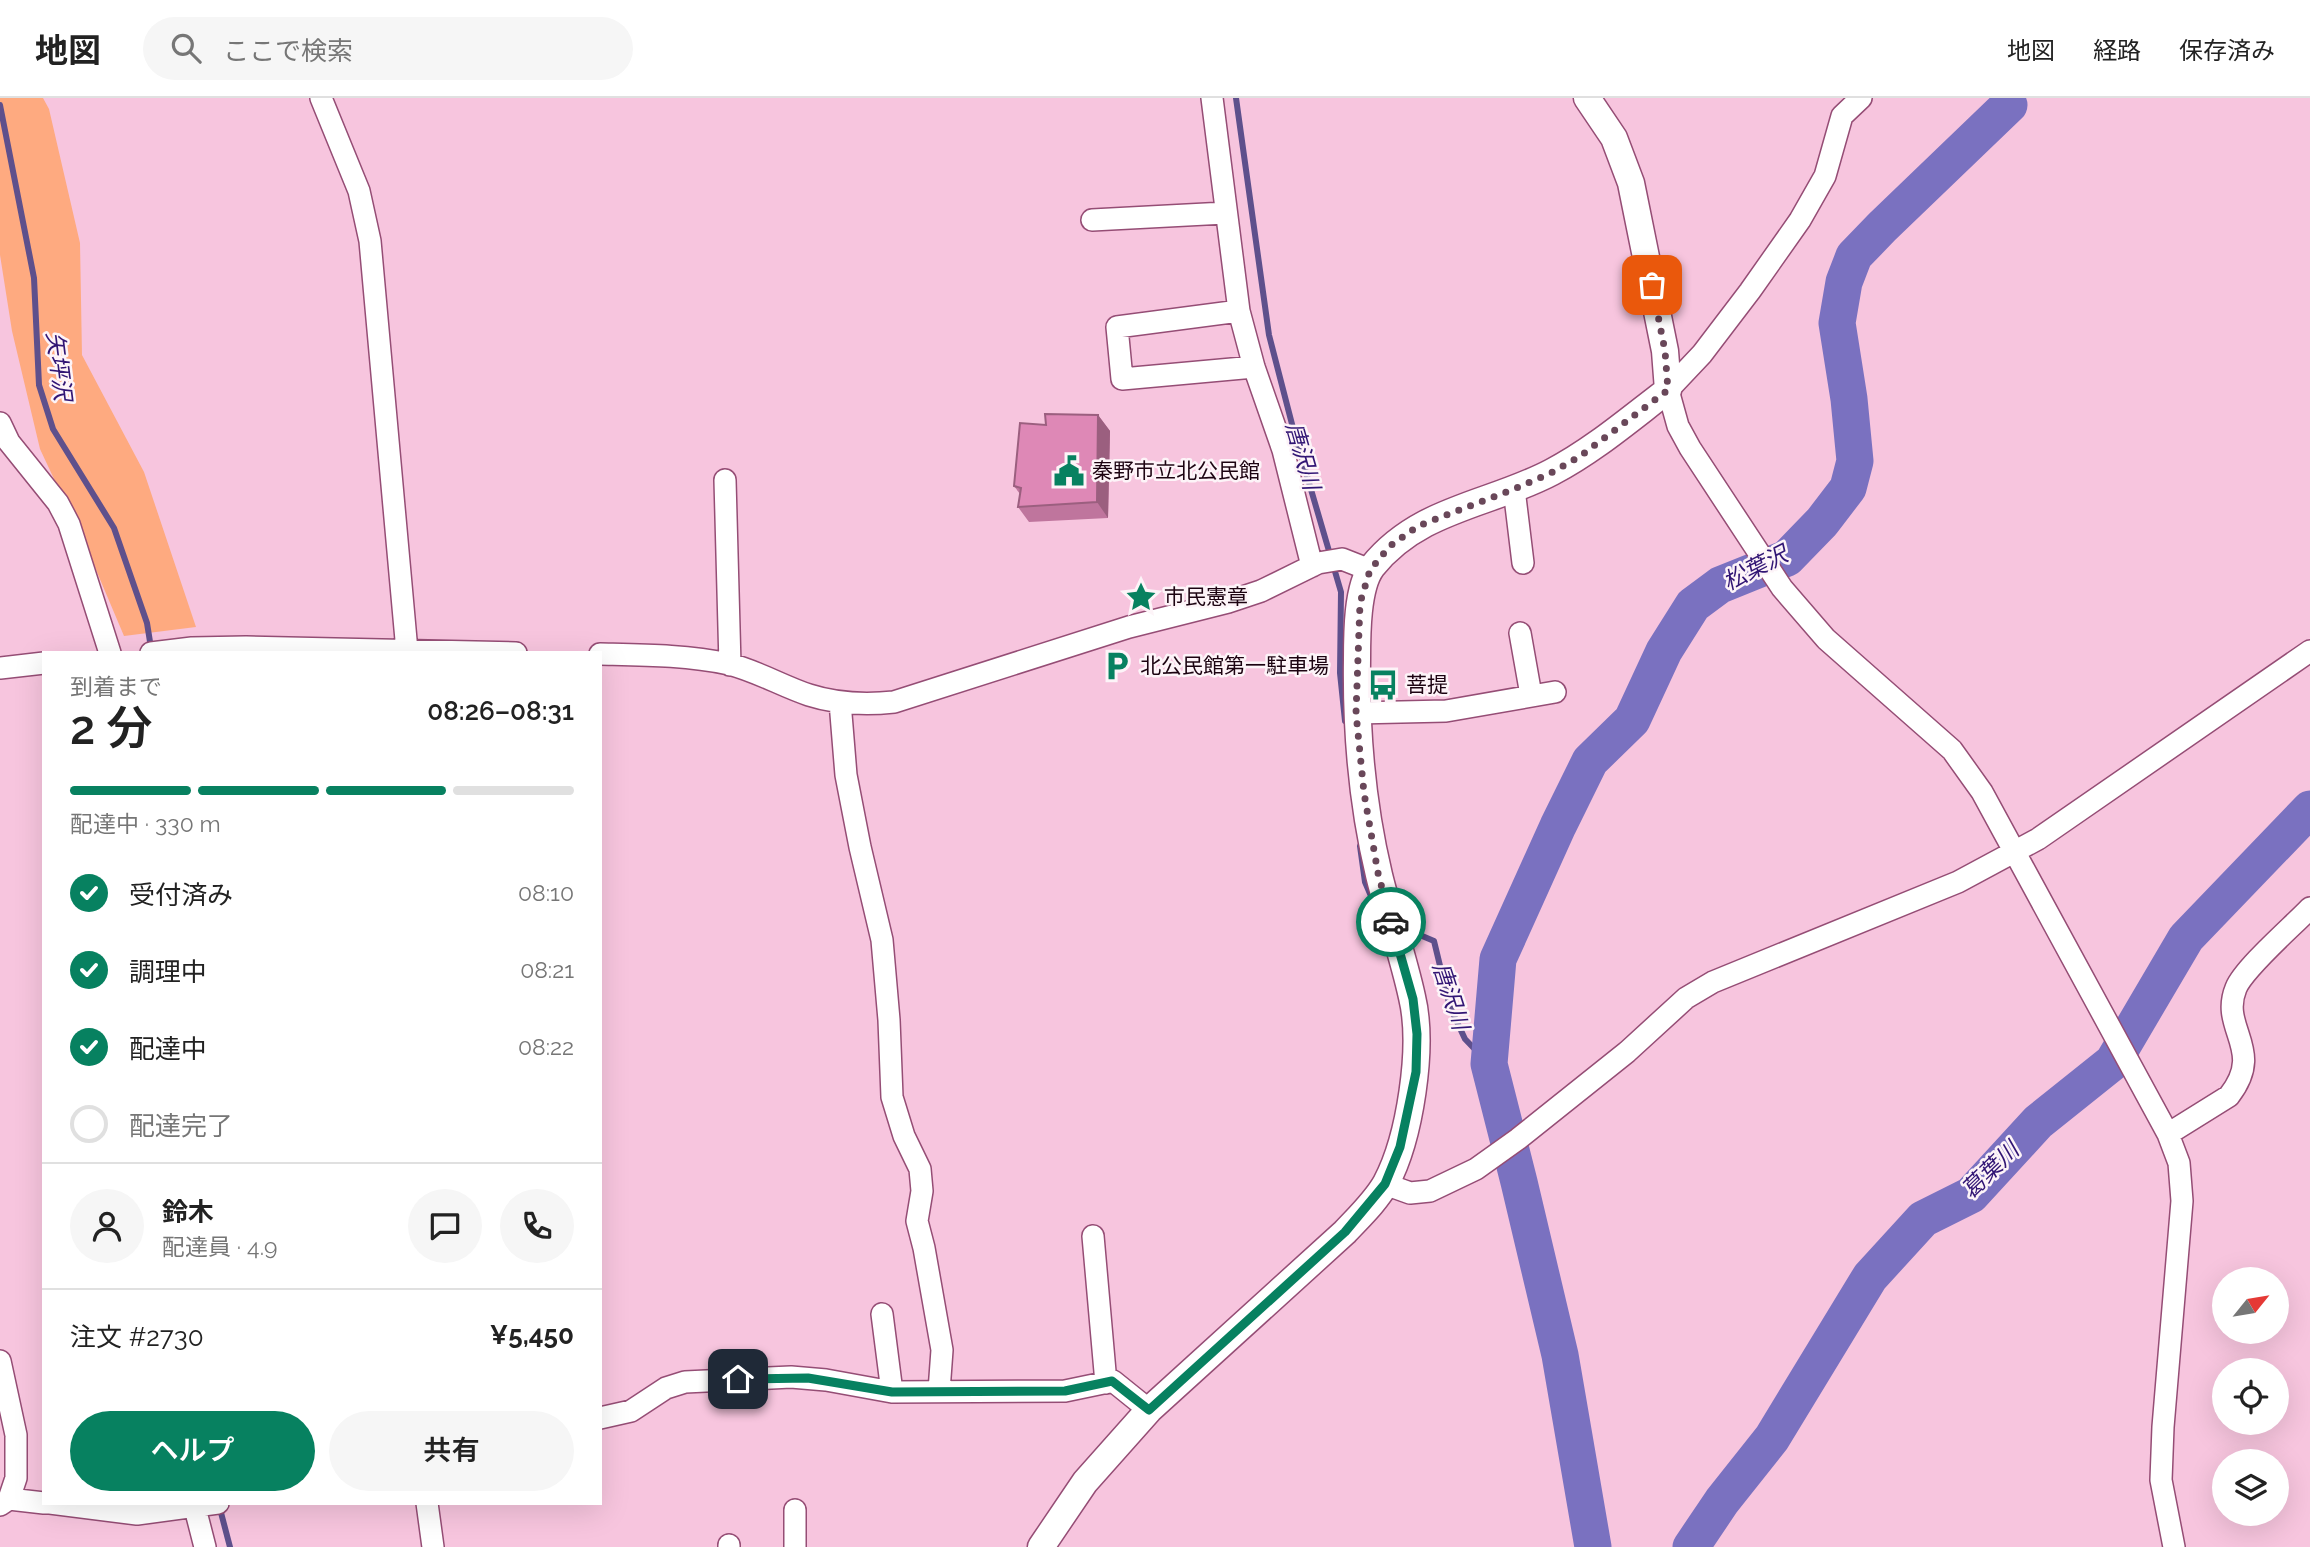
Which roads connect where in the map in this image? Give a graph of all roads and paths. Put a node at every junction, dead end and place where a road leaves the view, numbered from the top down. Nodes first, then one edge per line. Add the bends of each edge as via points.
1 (321, 98) edge
2 (1212, 98) edge
3 (1587, 98) edge
4 (1861, 98) edge
5 (1225, 213) junction
6 (1093, 220) dead end
7 (1239, 311) junction
8 (1254, 367) junction
9 (1668, 390) junction
10 (0, 423) edge
11 (725, 480) dead end
12 (1514, 489) junction
13 (1523, 563) dead end
14 (1315, 564) junction
15 (1370, 570) junction
16 (1520, 633) dead end
17 (109, 651) edge
18 (167, 651) edge
19 (407, 651) joint
20 (2310, 651) edge
21 (602, 654) edge
22 (42, 663) edge
23 (730, 665) junction
24 (0, 668) edge
25 (1555, 692) dead end
26 (1531, 695) junction
27 (841, 702) junction
28 (1356, 713) junction
29 (2014, 852) junction
30 (2310, 908) edge
31 (2168, 1134) junction
32 (1385, 1184) junction
33 (1093, 1236) dead end
34 (882, 1314) dead end
35 (0, 1361) edge
36 (1106, 1383) junction
37 (939, 1391) junction
38 (892, 1392) junction
39 (1149, 1410) junction
40 (602, 1418) edge
41 (8, 1450) edge
42 (4, 1502) edge
43 (42, 1503) edge
44 (66, 1505) edge
45 (209, 1505) edge
46 (427, 1505) edge
47 (195, 1508) junction
48 (795, 1510) dead end
49 (205, 1547) edge
50 (433, 1547) edge
51 (796, 1547) edge
52 (1041, 1547) edge
53 (2174, 1547) edge

1 - 19 street via 359,191 370,241
2 - 5 street
3 - 9 main road via 1614,138 1631,183 1665,351
4 - 9 street via 1842,116 1825,176 1800,220 1710,343
5 - 6 street
5 - 7 street
7 - 8 street
7 - 8 street via 1118,327 1122,379
8 - 14 street
9 - 12 main road via 1579,457
9 - 29 street via 1690,448 1775,578 1826,639 1952,750 1982,792
10 - 17 street via 69,524
11 - 23 street
12 - 13 street
12 - 15 main road via 1418,526 1390,546
14 - 15 street via 1342,559
14 - 27 street via 1228,602 1129,627 894,702
15 - 28 main road via 1360,603
16 - 26 street
18 - 19 street via 246,647
20 - 29 street
21 - 23 street via 680,656
22 - 24 street
23 - 27 street
25 - 26 street
26 - 28 street via 1446,711
27 - 37 street via 846,775 882,940 891,1097 920,1169 917,1221 942,1350
28 - 32 main road via 1378,873 1413,999 1417,1034 1416,1072 1400,1147
29 - 31 street
29 - 32 street via 1958,882 1713,982 1686,998 1627,1052 1476,1169 1430,1191 1410,1193
30 - 31 street via 2236,986 2232,1005 2245,1055 2245,1068 2236,1087 2230,1096
31 - 53 street via 2179,1163 2182,1201 2161,1480
32 - 39 main road via 1345,1232
33 - 36 street
34 - 38 street
35 - 41 street via 16,1435
36 - 37 street via 1065,1391
36 - 39 street via 1112,1381
37 - 38 street
38 - 40 street via 791,1377 685,1381 631,1410
39 - 52 main road via 1085,1482
41 - 42 street via 16,1478
42 - 43 street
44 - 47 street via 137,1514
45 - 47 street
46 - 50 street
47 - 49 street
48 - 51 street

